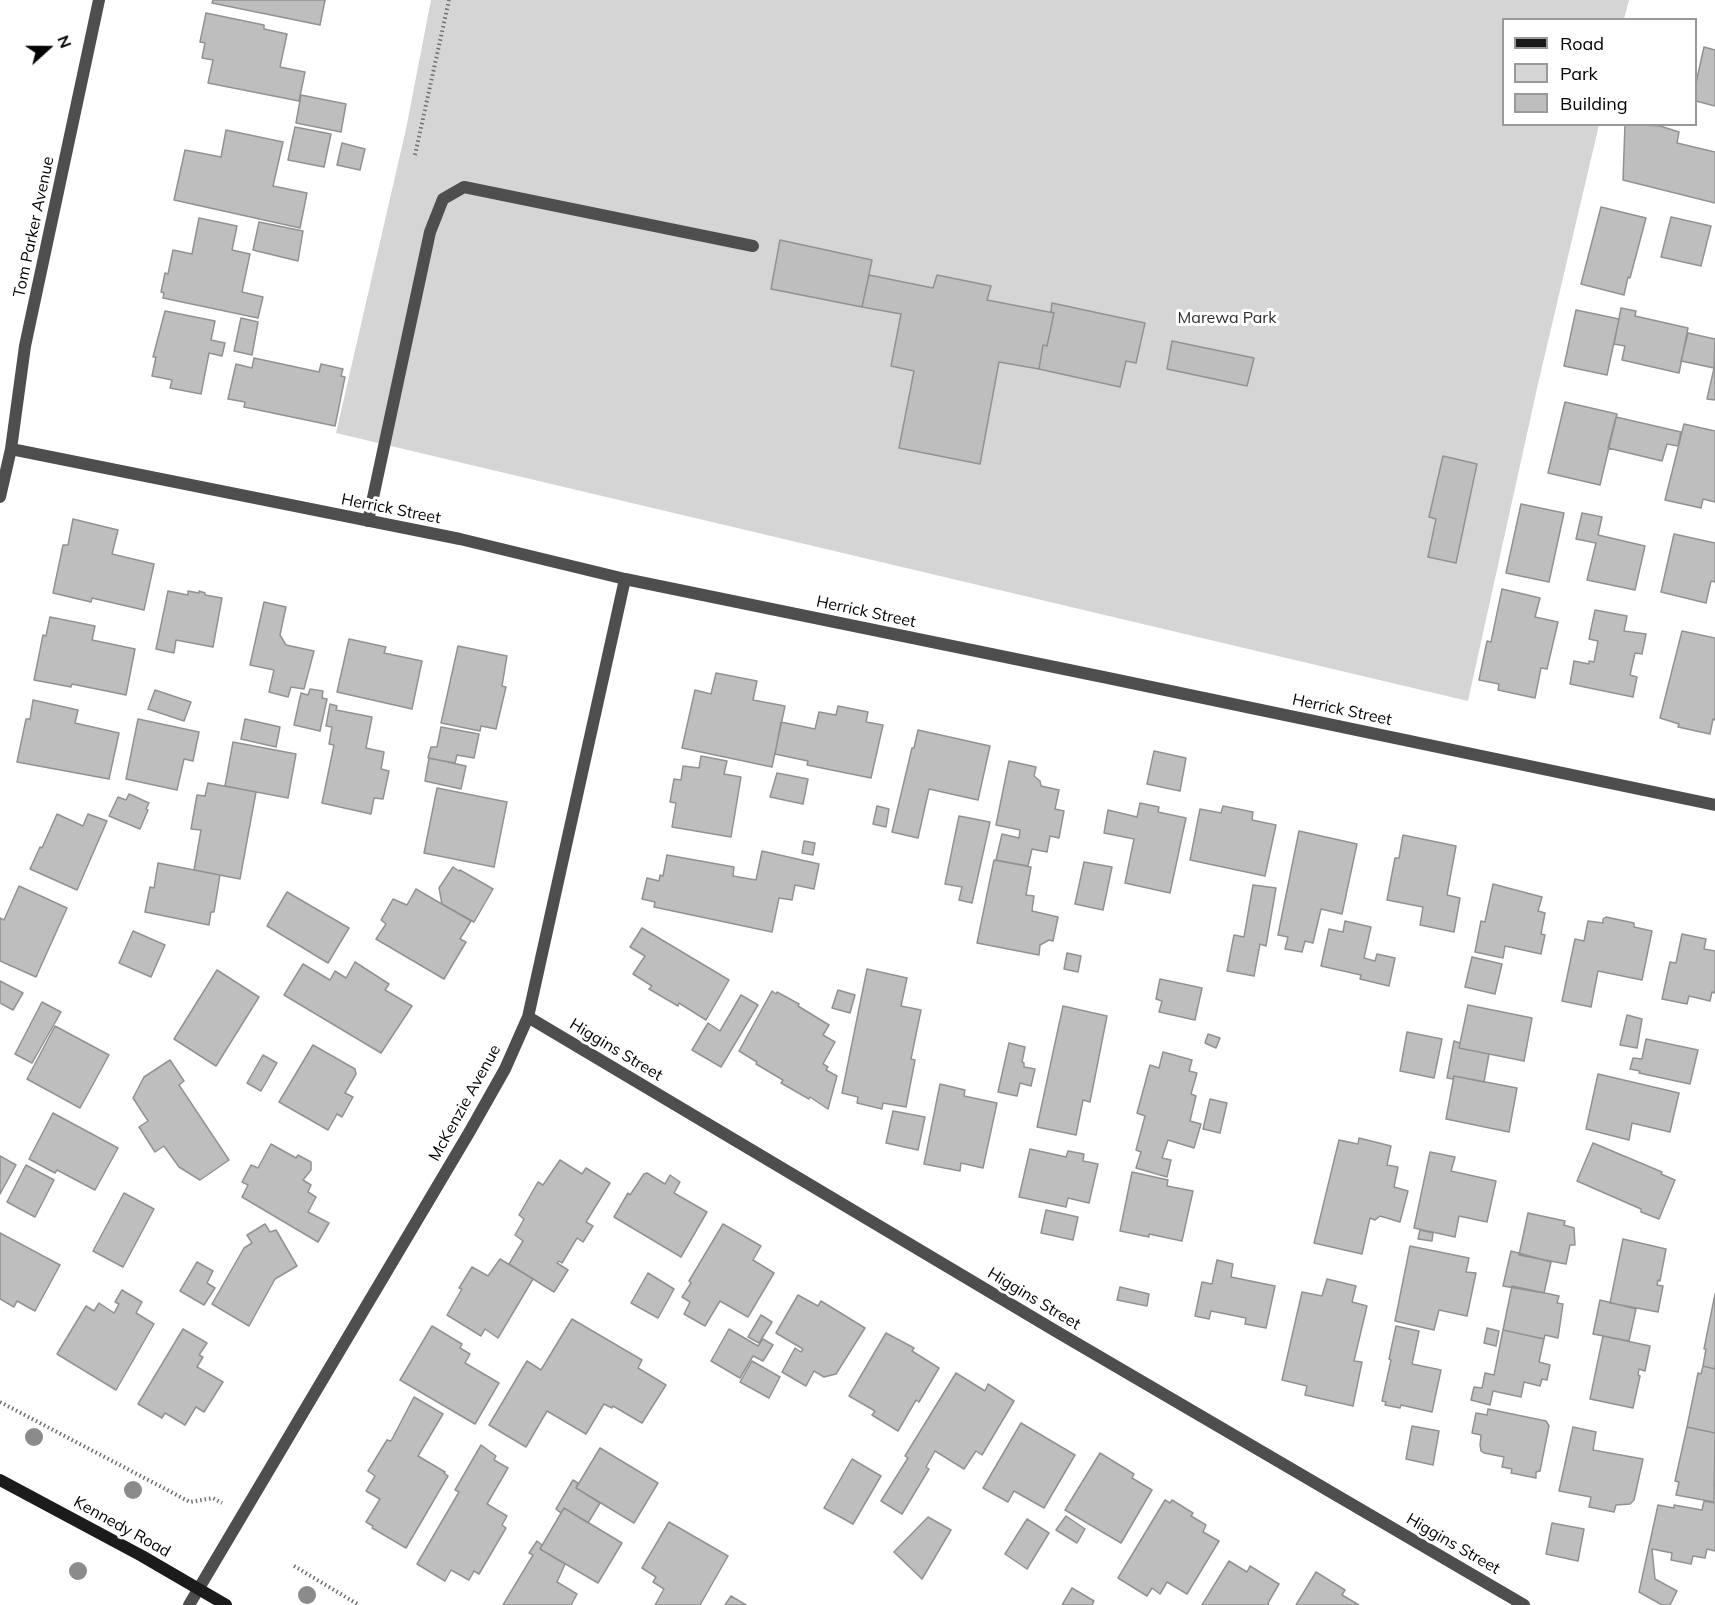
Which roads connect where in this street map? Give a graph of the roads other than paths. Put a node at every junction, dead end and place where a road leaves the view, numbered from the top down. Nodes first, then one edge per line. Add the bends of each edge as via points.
1 (99, 0) edge
2 (753, 246) dead end
3 (11, 449) junction
4 (0, 497) edge
5 (368, 521) junction
6 (625, 579) junction
7 (1715, 805) edge
8 (528, 1017) junction
9 (0, 1480) edge
10 (200, 1590) junction
11 (189, 1605) edge
12 (226, 1605) edge
13 (1524, 1605) edge

1 - 3 street, Tom Parker Avenue via 26,346
2 - 5 street via 464,187 443,199 430,232
3 - 4 street, Tom Parker Avenue
3 - 5 street, Herrick Street
5 - 6 street, Herrick Street
6 - 7 street, Herrick Street
6 - 8 street, McKenzie Avenue
8 - 10 street, McKenzie Avenue via 505,1069 470,1131
8 - 13 street, Higgins Street
9 - 10 main road, Kennedy Road
10 - 11 street, McKenzie Avenue
10 - 12 main road, Kennedy Road

